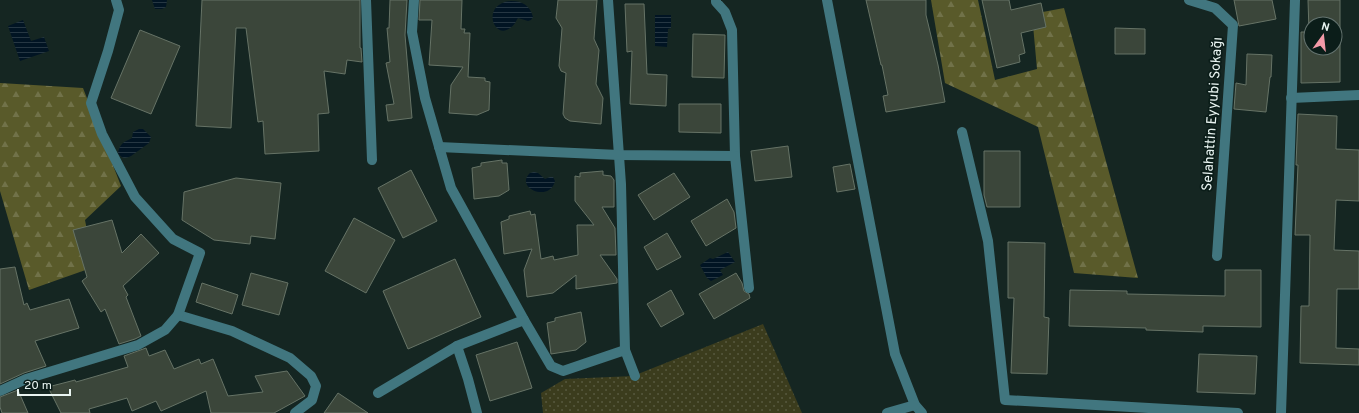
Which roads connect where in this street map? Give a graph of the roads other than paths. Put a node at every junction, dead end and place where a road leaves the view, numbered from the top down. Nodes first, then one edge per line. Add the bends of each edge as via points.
1 (116, 0) edge
2 (366, 0) edge
3 (414, 0) edge
4 (608, 0) edge
5 (716, 0) edge
6 (827, 0) edge
7 (1189, 0) edge
8 (1295, 0) edge
9 (1359, 94) edge
10 (1291, 98) junction
11 (962, 132) dead end
12 (439, 147) junction
13 (619, 155) junction
14 (735, 156) junction
15 (372, 160) dead end
16 (1217, 256) dead end
17 (749, 288) dead end
18 (178, 316) junction
19 (524, 320) junction
20 (458, 346) junction
21 (625, 350) junction
22 (635, 376) dead end
23 (0, 391) edge
24 (378, 393) dead end
25 (915, 405) junction
26 (295, 413) edge
27 (477, 413) edge
28 (887, 413) edge
29 (922, 413) edge
30 (1238, 413) edge
31 (1281, 413) edge

1 - 18 street via 119,10 91,103 102,134 135,197 173,239 200,253
2 - 15 street
3 - 12 street via 412,32 425,98
4 - 13 street
5 - 14 street via 725,12 732,30
6 - 25 street via 895,354
7 - 16 street, Selahattin Eyyubi Sokağı via 1215,8 1232,25
8 - 10 street
9 - 10 street
10 - 31 street
11 - 30 street via 988,242 1005,400
12 - 13 street
12 - 19 street via 450,188
13 - 14 street
13 - 21 street
14 - 17 street
18 - 23 street via 165,330 138,345 26,379
18 - 26 street via 232,331 290,358 301,367 311,376 316,386 312,400
19 - 20 street
19 - 21 street via 551,366 563,371
20 - 24 street
20 - 27 street
21 - 22 street
25 - 28 street
25 - 29 street

